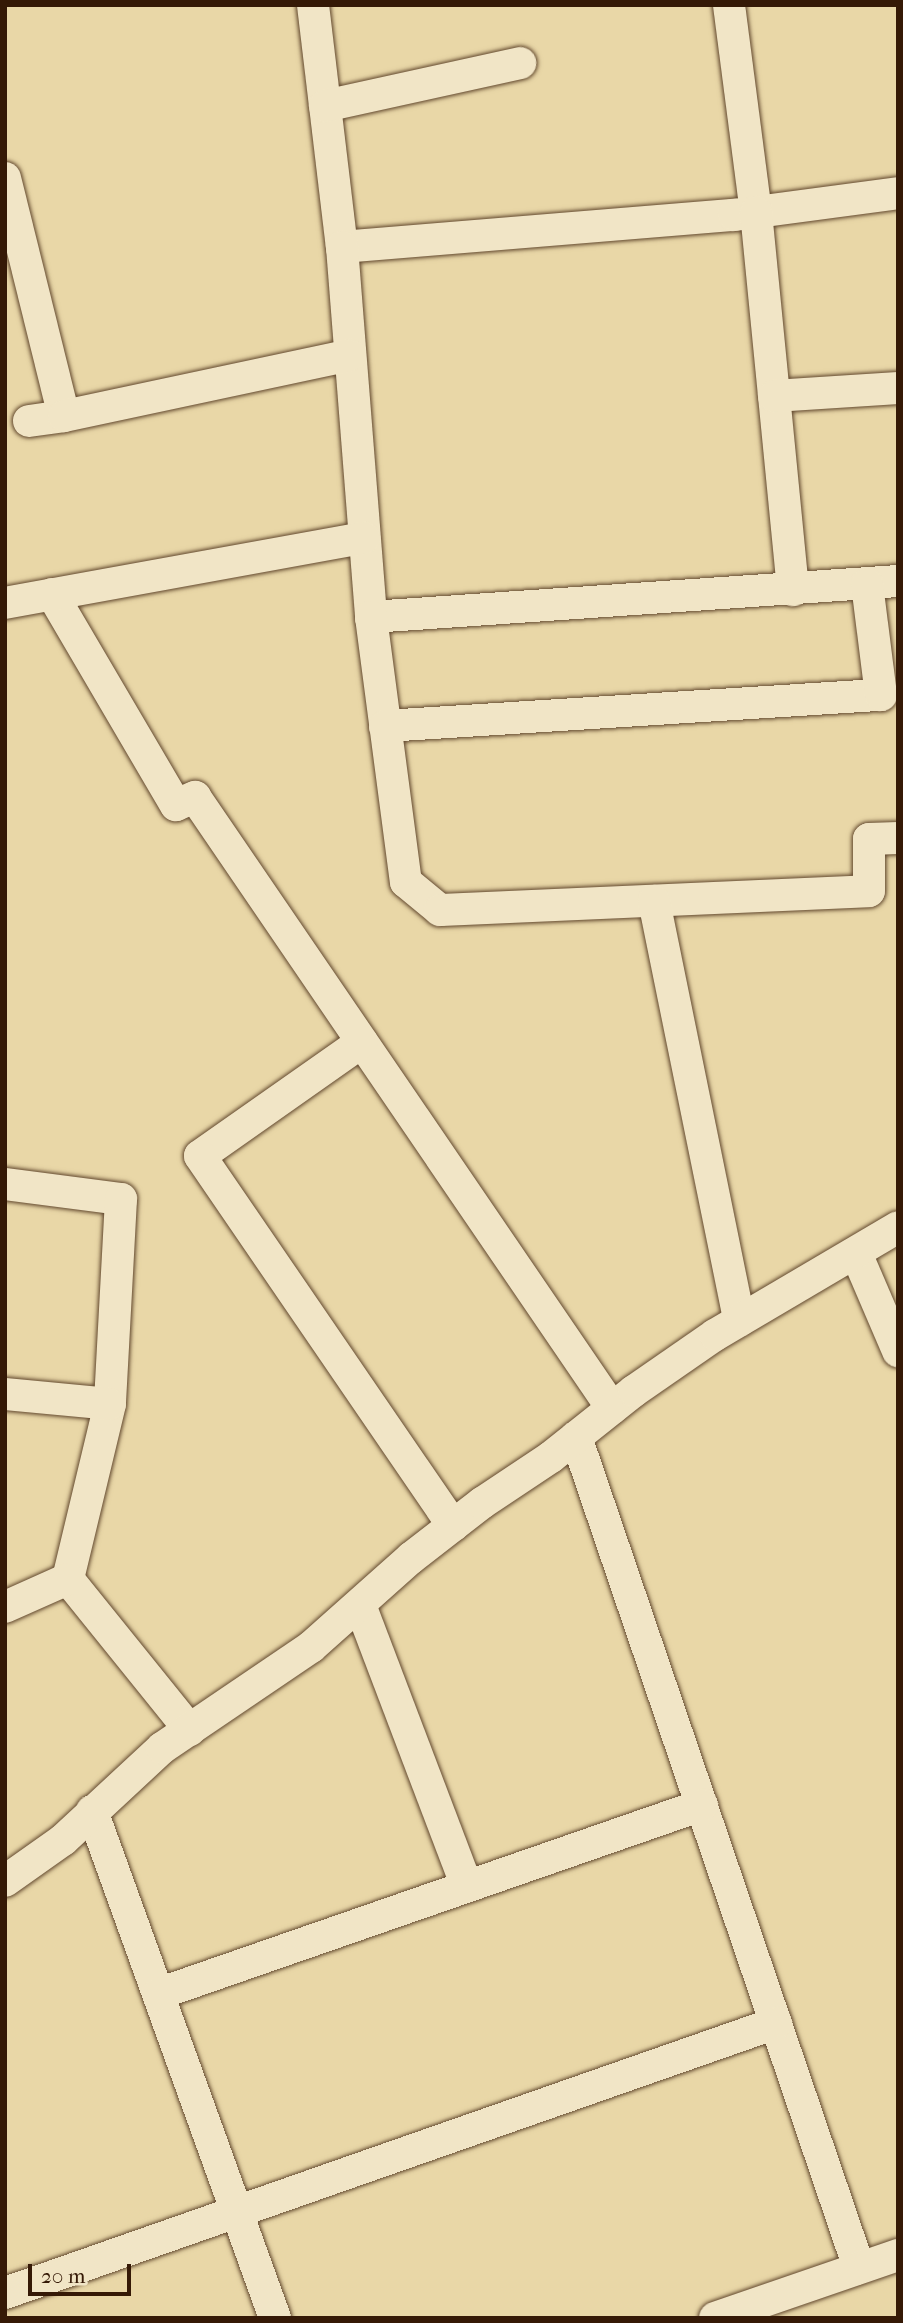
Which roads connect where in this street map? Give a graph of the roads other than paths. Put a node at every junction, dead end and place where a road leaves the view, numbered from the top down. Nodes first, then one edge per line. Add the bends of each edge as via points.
1 (313, 5) edge
2 (729, 5) edge
3 (520, 63) dead end
4 (325, 106) junction
5 (5, 178) edge
6 (898, 193) edge
7 (756, 212) junction
8 (342, 247) junction
9 (350, 355) junction
10 (898, 388) edge
11 (774, 396) junction
12 (64, 416) junction
13 (29, 421) dead end
14 (365, 538) junction
15 (883, 583) edge
16 (793, 590) junction
17 (52, 594) junction
18 (5, 603) edge
19 (371, 617) junction
20 (385, 726) junction
21 (898, 838) edge
22 (654, 901) junction
23 (362, 1042) junction
24 (5, 1184) edge
25 (898, 1227) edge
26 (856, 1253) junction
27 (739, 1320) junction
28 (898, 1351) edge
29 (5, 1394) edge
30 (110, 1404) junction
31 (612, 1408) junction
32 (576, 1437) junction
33 (453, 1526) junction
34 (68, 1579) junction
35 (360, 1605) junction
36 (5, 1606) edge
37 (190, 1730) junction
38 (702, 1805) junction
39 (92, 1811) junction
40 (5, 1881) edge
41 (467, 1886) junction
42 (158, 1994) junction
43 (776, 2023) junction
44 (236, 2211) junction
45 (898, 2255) edge
46 (859, 2268) junction
47 (5, 2293) edge
48 (275, 2318) edge
49 (715, 2318) edge

1 - 4 street
2 - 7 street
3 - 4 street
4 - 8 street
5 - 12 street
6 - 7 street
7 - 8 street
7 - 11 street
8 - 9 street
9 - 12 street
9 - 14 street
10 - 11 street
11 - 16 street
12 - 13 street
14 - 17 street
14 - 19 street
15 - 16 street
15 - 20 street via 881,695
16 - 19 street
17 - 18 street
17 - 23 street via 176,805 195,797
19 - 20 street
20 - 22 street via 406,882 440,910
21 - 22 street via 869,839 869,891
22 - 27 street
23 - 31 street
23 - 33 street via 200,1156
24 - 30 street via 121,1199
25 - 26 street
26 - 27 street
26 - 28 street
27 - 31 street
29 - 30 street
30 - 34 street
31 - 32 street
32 - 33 street
32 - 38 street
33 - 35 street
34 - 36 street
34 - 37 street
35 - 37 street via 311,1647
35 - 41 street
37 - 39 street via 162,1748
38 - 41 street
38 - 43 street
39 - 40 street via 63,1840
39 - 42 street
41 - 42 street
42 - 44 street
43 - 44 street
43 - 46 street
44 - 47 street
44 - 48 street
45 - 46 street
46 - 49 street

